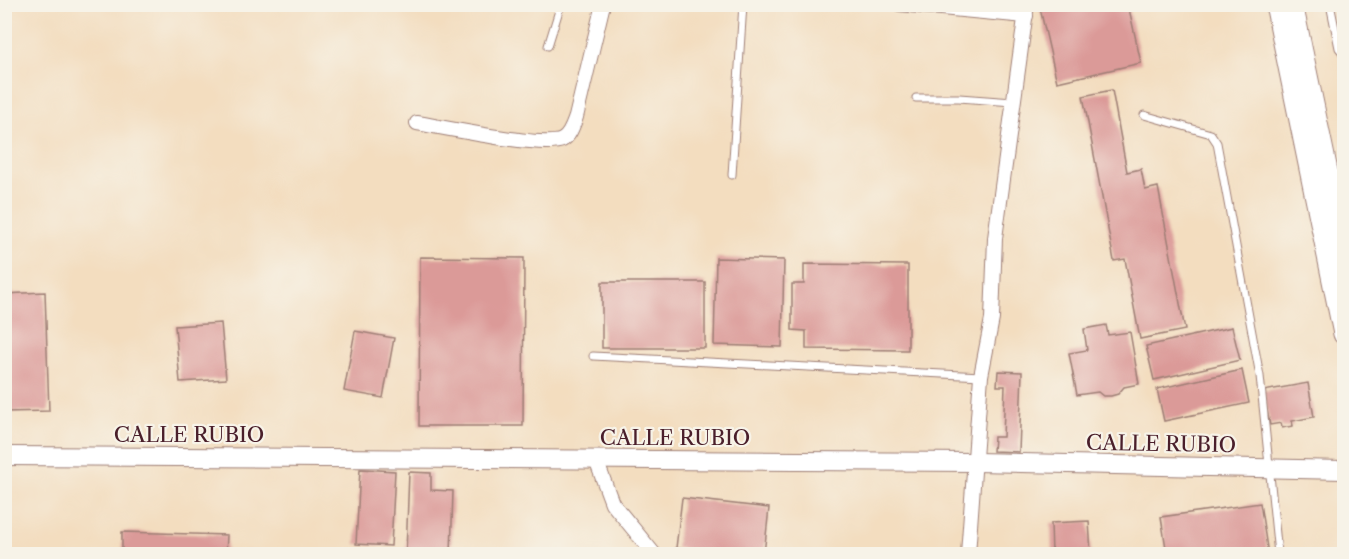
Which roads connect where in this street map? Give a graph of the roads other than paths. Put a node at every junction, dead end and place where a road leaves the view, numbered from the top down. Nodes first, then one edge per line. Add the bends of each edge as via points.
1 (561, 4) edge
2 (603, 4) edge
3 (743, 4) edge
4 (900, 4) edge
5 (1276, 4) edge
6 (1292, 4) edge
7 (1330, 4) edge
8 (1027, 10) edge
9 (548, 46) dead end
10 (1344, 54) edge
11 (916, 98) dead end
12 (1013, 102) junction
13 (1144, 115) dead end
14 (417, 123) dead end
15 (732, 175) dead end
16 (1325, 198) junction
17 (1344, 252) edge
18 (1344, 334) edge
19 (593, 356) dead end
20 (981, 376) junction
21 (4, 456) edge
22 (596, 460) junction
23 (975, 462) junction
24 (1269, 469) junction
25 (1344, 470) edge
26 (654, 555) edge
27 (968, 555) edge
28 (1278, 555) edge

1 - 9 lane
2 - 14 street via 576,117 563,140 513,140
3 - 15 lane
4 - 8 street
5 - 16 main road
6 - 16 main road
7 - 10 lane via 1339,48
8 - 12 street
11 - 12 lane
12 - 20 street via 995,238 992,319
13 - 24 lane via 1211,134 1217,143 1260,376
16 - 17 main road
16 - 18 main road
19 - 20 lane
20 - 23 street
21 - 22 street, CALLE RUBIO
22 - 23 street, CALLE RUBIO
22 - 26 street via 612,503
23 - 24 street, CALLE RUBIO
23 - 27 street
24 - 25 street, CALLE RUBIO
24 - 28 lane

